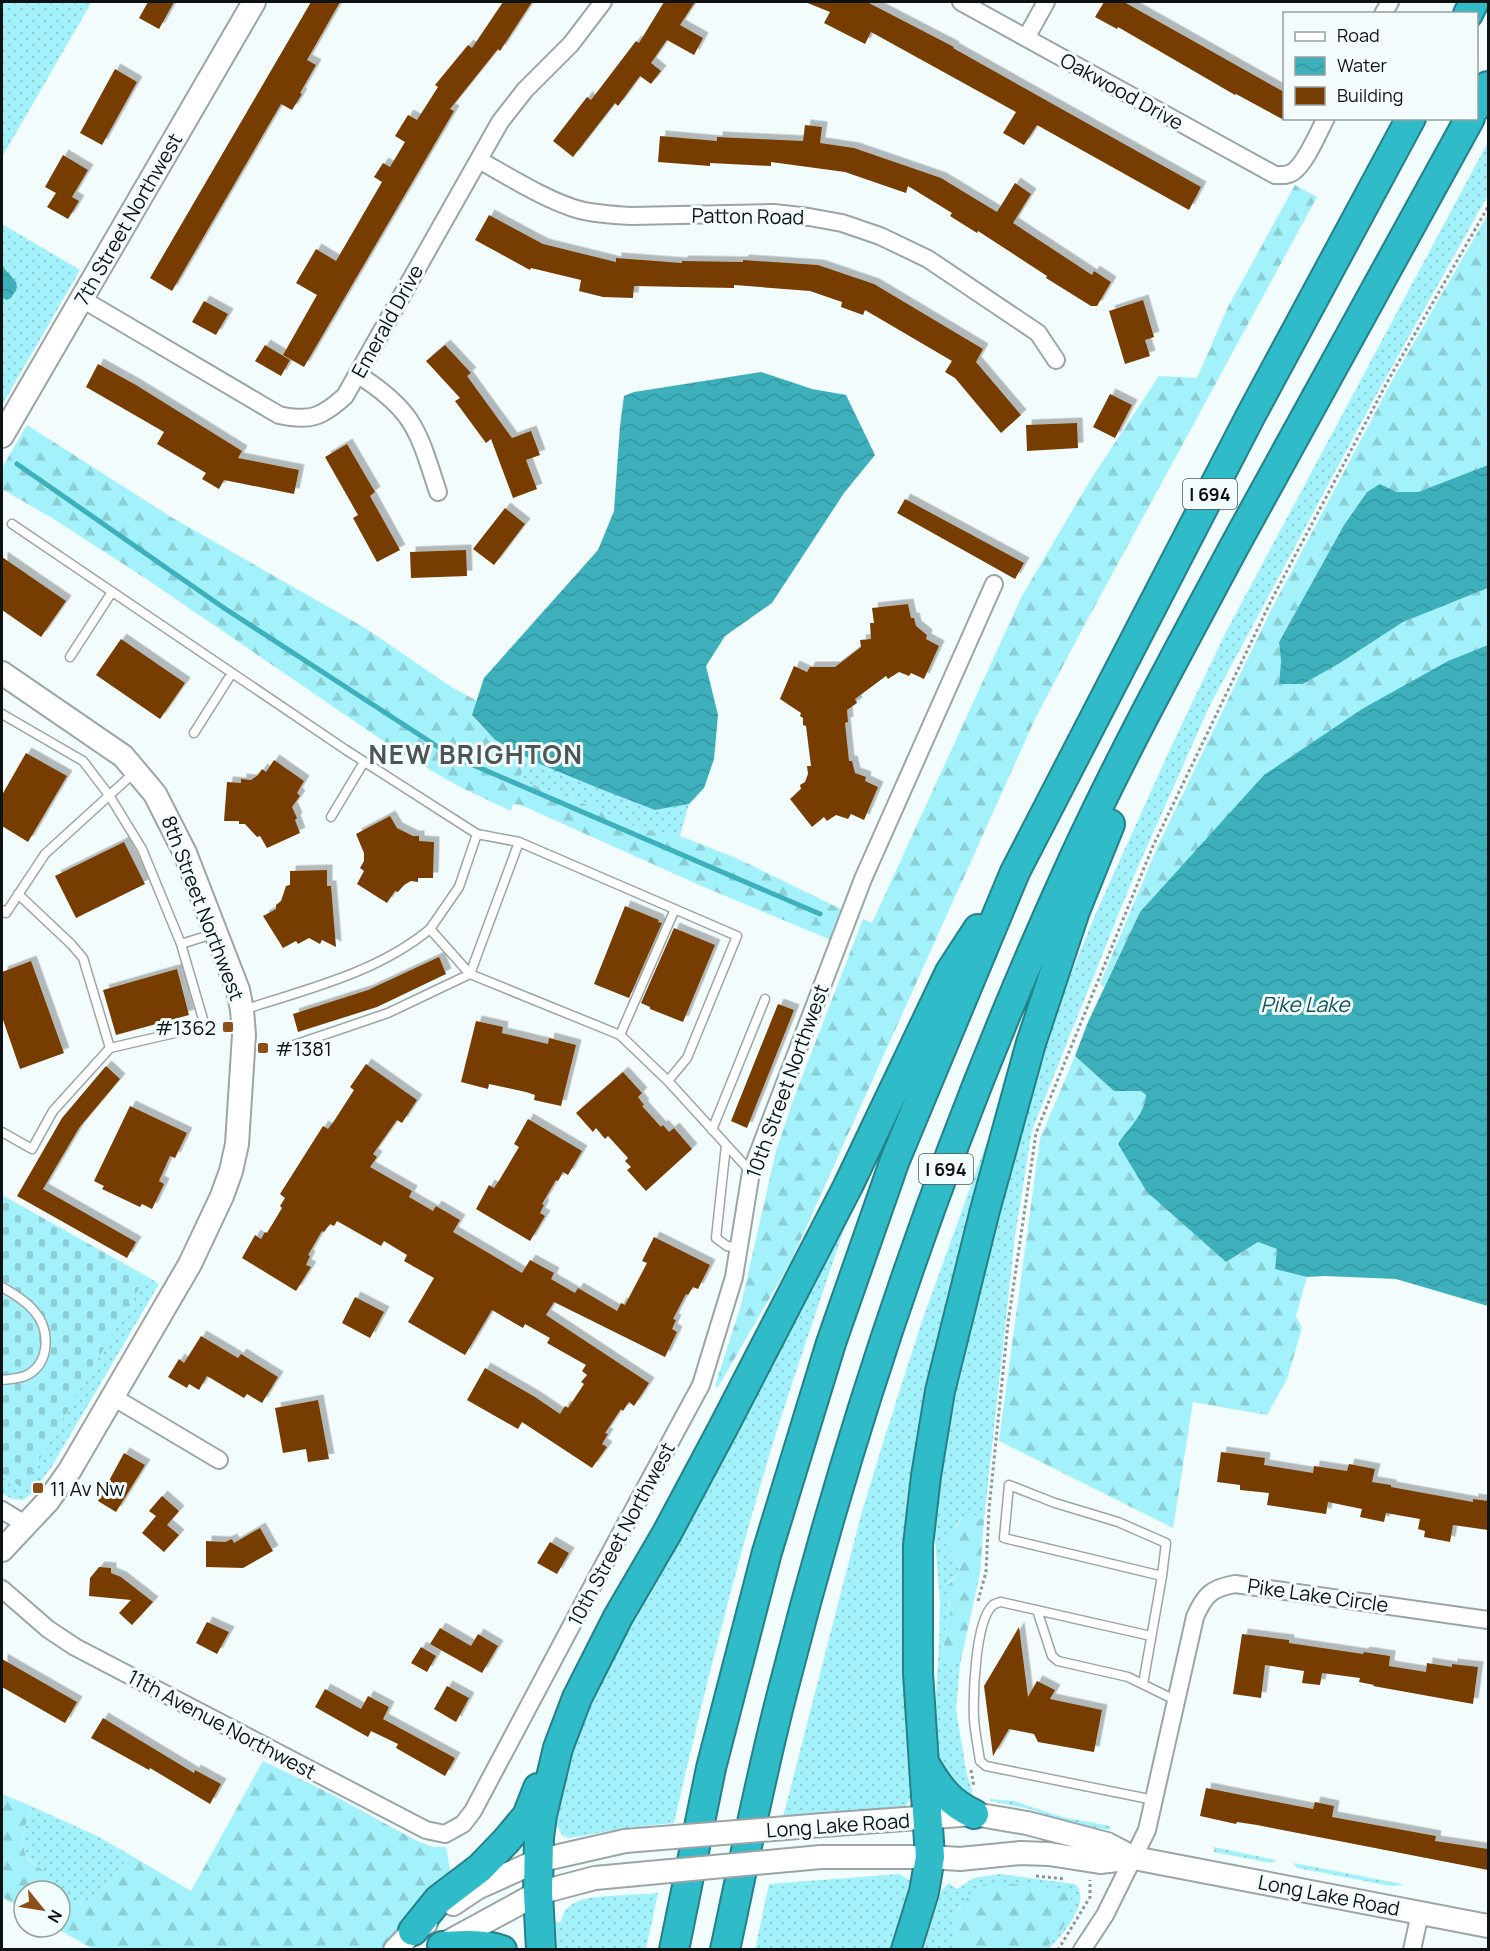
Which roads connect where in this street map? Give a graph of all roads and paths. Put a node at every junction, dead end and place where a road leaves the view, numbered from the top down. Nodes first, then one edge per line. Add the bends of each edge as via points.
1 (254, 2) edge
2 (603, 2) edge
3 (960, 2) edge
4 (1046, 2) edge
5 (1026, 38) junction
6 (1488, 86) edge
7 (1478, 104) edge
8 (1325, 120) edge
9 (1410, 120) edge
10 (1469, 120) edge
11 (479, 160) junction
12 (1488, 207) edge
13 (82, 299) junction
14 (1056, 360) dead end
15 (357, 374) junction
16 (2, 436) edge
17 (1294, 438) junction
18 (438, 492) dead end
19 (12, 524) dead end
20 (994, 584) dead end
21 (112, 592) junction
22 (70, 657) dead end
23 (2, 673) edge
24 (232, 673) junction
25 (2, 714) edge
26 (194, 733) dead end
27 (364, 762) junction
28 (136, 771) junction
29 (109, 795) junction
30 (332, 817) dead end
31 (477, 834) junction
32 (519, 842) junction
33 (1015, 872) junction
34 (18, 894) junction
35 (675, 909) junction
36 (2, 910) edge
37 (430, 929) junction
38 (216, 933) junction
39 (181, 944) junction
40 (470, 974) junction
41 (765, 999) dead end
42 (242, 1010) junction
43 (620, 1035) junction
44 (294, 1045) dead end
45 (110, 1048) junction
46 (668, 1081) junction
47 (712, 1130) junction
48 (2, 1132) edge
49 (726, 1145) junction
50 (751, 1172) junction
51 (739, 1248) junction
52 (2, 1287) edge
53 (2, 1380) edge
54 (112, 1397) junction
55 (219, 1460) dead end
56 (2, 1510) edge
57 (26, 1524) junction
58 (2, 1550) edge
59 (1162, 1576) junction
60 (2, 1589) edge
61 (1037, 1610) junction
62 (976, 1611) dead end
63 (1488, 1620) edge
64 (1151, 1636) junction
65 (1143, 1684) junction
66 (1175, 1700) junction
67 (558, 1748) junction
68 (925, 1763) junction
69 (969, 1763) dead end
70 (1154, 1800) junction
71 (974, 1814) junction
72 (928, 1818) junction
73 (455, 1829) joint
74 (930, 1857) junction
75 (1134, 1858) junction
76 (537, 1861) junction
77 (1089, 1882) dead end
78 (538, 1893) junction
79 (1420, 1913) junction
80 (1488, 1926) edge
81 (404, 1940) edge
82 (440, 1948) edge
83 (502, 1950) edge
84 (541, 1950) edge
85 (674, 1950) edge
86 (725, 1950) edge
87 (906, 1950) edge
88 (1058, 1950) edge
89 (1082, 1950) edge
90 (1413, 1950) edge

1 - 13 street, 7th Street Northwest
2 - 11 street, Emerald Drive via 572,44 525,90 500,122
3 - 5 street, Oakwood Drive
4 - 5 street
5 - 8 street, Oakwood Drive via 1275,175 1295,171
6 - 7 highway
9 - 33 highway, I 694 via 1251,415
10 - 17 highway, I 694
11 - 14 street, Patton Road via 578,209 631,216 774,213 810,217 880,236 928,260 1038,333
11 - 15 street, Emerald Drive
12 - 62 path via 1390,377 1272,599 1153,846 1036,1133 1008,1323 986,1572
13 - 15 street, Emerald Drive via 279,415 306,419 321,415 345,396
13 - 16 street, 7th Street Northwest
15 - 18 street via 380,388 412,422
17 - 68 highway via 1121,799 1075,911 1022,1073 943,1380 926,1476 917,1598
17 - 86 highway, I 694 via 1166,671 1096,812 977,1084 880,1357 817,1563 762,1776
19 - 21 lane
20 - 50 street, 10th Street Northwest via 863,879
21 - 22 lane
21 - 24 lane
23 - 28 street, 8th Street Northwest via 123,756
24 - 26 lane
24 - 27 lane
25 - 29 lane via 83,761
27 - 30 lane
27 - 31 lane
28 - 29 lane
28 - 38 street, 8th Street Northwest via 170,821
29 - 34 lane via 45,854
29 - 39 lane via 142,849
31 - 32 lane
31 - 37 lane via 459,886
32 - 35 lane
32 - 40 lane
33 - 67 highway via 950,972 848,1186 739,1398 586,1677
33 - 85 highway, I 694 via 895,1160 831,1343 736,1668
34 - 36 lane via 6,913
34 - 45 lane via 83,958
35 - 43 lane
35 - 46 lane via 737,936 687,1058
37 - 40 lane
37 - 42 lane via 414,942 359,971
38 - 39 lane
38 - 42 street, 8th Street Northwest
39 - 45 lane via 205,1026
40 - 43 lane
40 - 44 lane via 388,1013
41 - 47 lane
42 - 54 street, 8th Street Northwest via 237,1144 231,1171 190,1264
43 - 46 lane
45 - 48 lane via 52,1111 32,1149
46 - 47 lane
47 - 49 lane
49 - 50 lane
49 - 51 lane via 716,1238
50 - 51 street, 10th Street Northwest
51 - 73 street, 10th Street Northwest via 701,1385 473,1811
52 - 53 lane via 37,1314 45,1330 46,1344 43,1358 28,1375
54 - 55 street
54 - 57 street, 8th Street Northwest via 70,1470
56 - 57 street
57 - 58 street, 8th Street Northwest
59 - 59 lane via 1004,1538 1009,1485 1118,1521 1166,1543
59 - 64 lane
60 - 73 street, 11th Avenue Northwest via 75,1647 426,1830 445,1834
61 - 64 lane
61 - 65 lane via 1052,1656 1058,1661
61 - 70 lane via 1001,1602 987,1614 974,1682 974,1722 980,1761 991,1767
63 - 66 street, Pike Lake Circle via 1235,1584 1219,1587 1208,1594 1195,1617
64 - 65 lane
65 - 66 lane
66 - 70 street, Pike Lake Circle
67 - 76 highway via 542,1815
67 - 81 highway via 527,1816 480,1868 438,1900
68 - 71 highway via 946,1796
68 - 72 highway
69 - 71 path via 975,1792
70 - 75 street, Pike Lake Circle via 1147,1830
71 - 72 street, Long Lake Road
71 - 75 street, Long Lake Road via 1107,1844
72 - 74 highway
72 - 76 street, Long Lake Road, bridge via 625,1841
74 - 75 street, Long Lake Road via 960,1859 1020,1853 1100,1862
74 - 78 street, Long Lake Road, bridge via 821,1857 595,1878
74 - 87 highway via 922,1902
75 - 79 street, Long Lake Road
75 - 89 street, Pike Lake Circle
76 - 78 highway
76 - 81 street via 477,1888
77 - 88 path via 1090,1897
78 - 82 street
78 - 84 highway
79 - 80 street, Long Lake Road
79 - 90 street
82 - 83 highway via 471,1944

